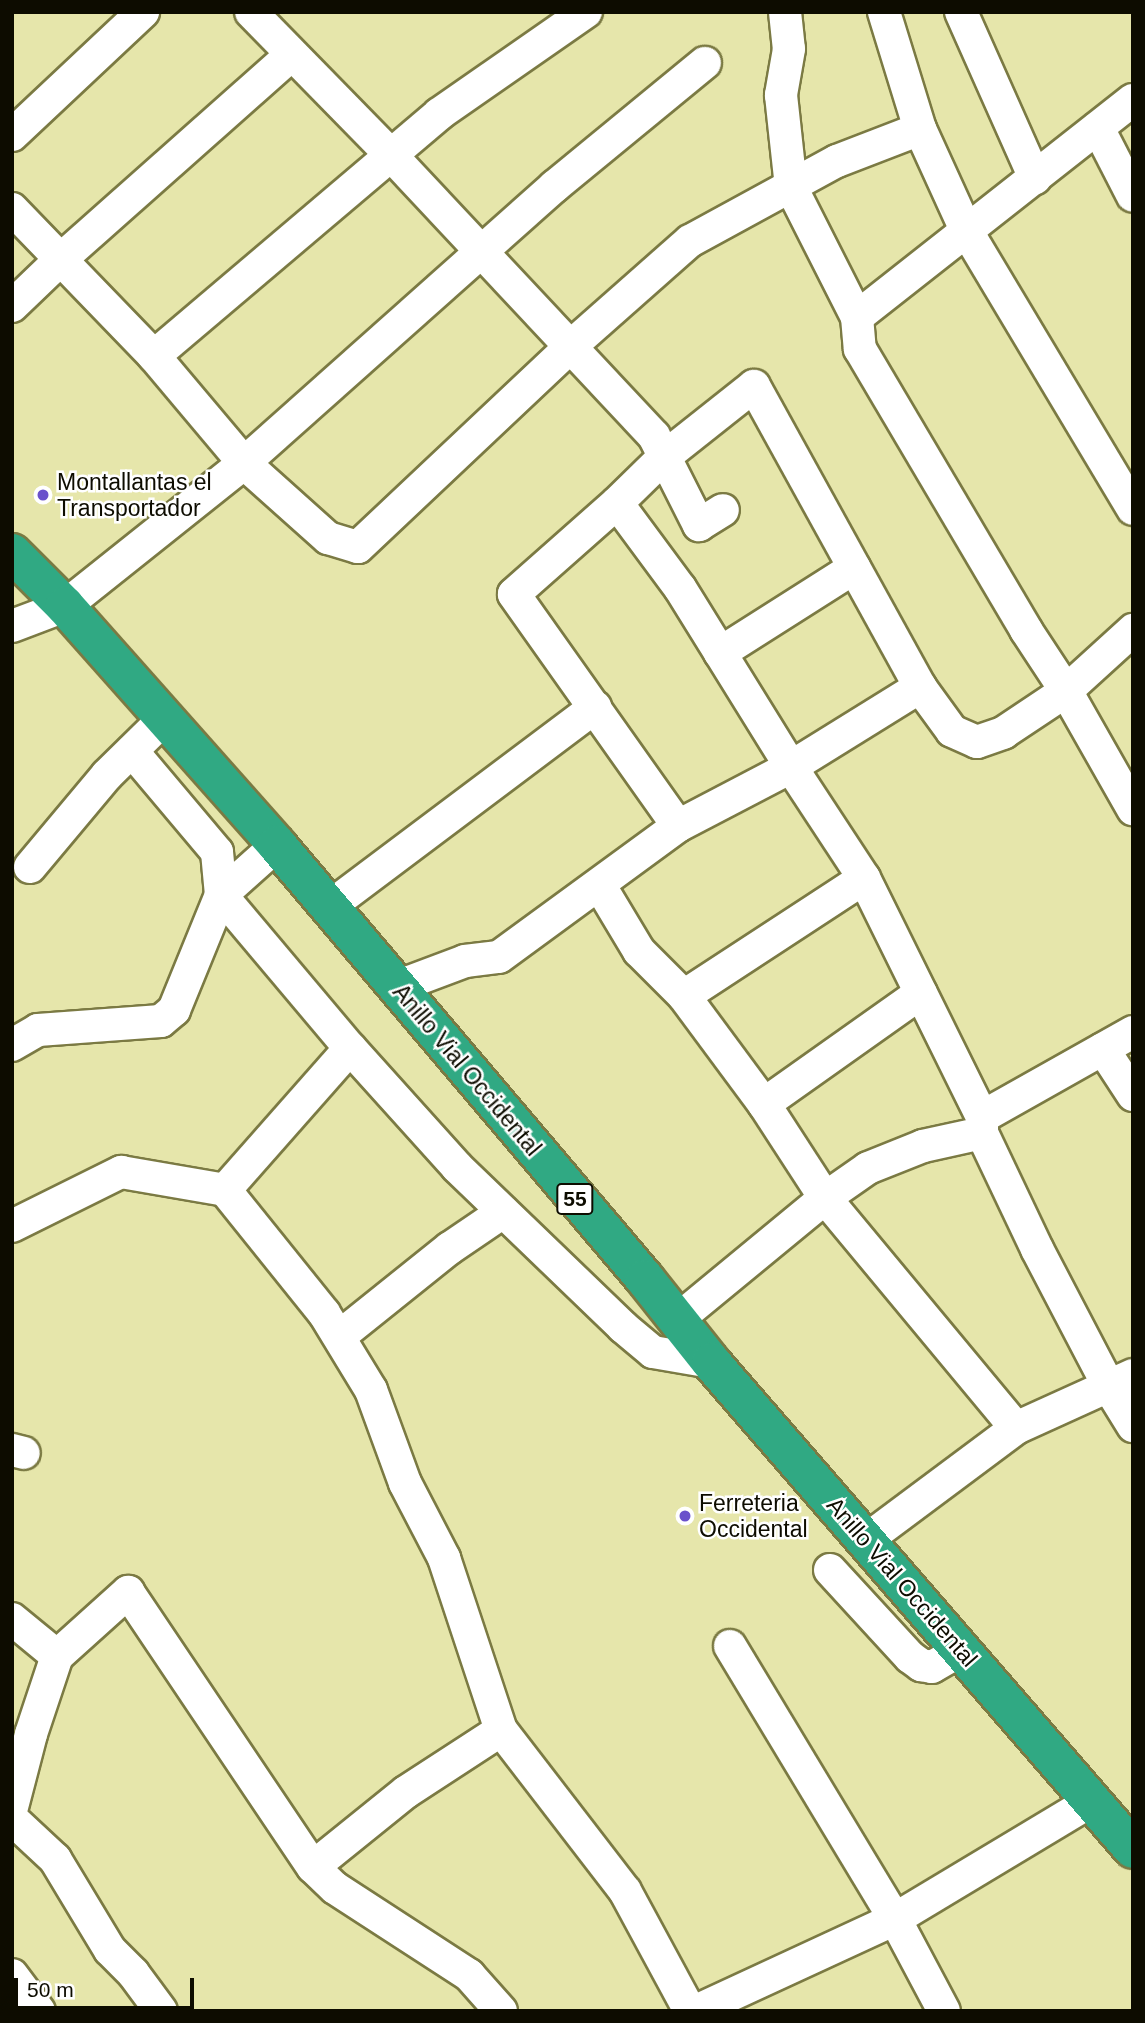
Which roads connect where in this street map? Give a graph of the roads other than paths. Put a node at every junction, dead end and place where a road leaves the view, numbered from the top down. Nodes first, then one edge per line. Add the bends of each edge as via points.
1 (143, 12) edge
2 (251, 12) edge
3 (586, 12) edge
4 (785, 12) edge
5 (884, 12) edge
6 (961, 12) edge
7 (291, 55) junction
8 (705, 63) dead end
9 (1133, 100) edge
10 (1098, 128) junction
11 (920, 129) junction
12 (12, 135) edge
13 (391, 155) junction
14 (1035, 178) junction
15 (791, 187) junction
16 (1133, 195) edge
17 (12, 209) edge
18 (965, 230) junction
19 (483, 253) junction
20 (59, 261) junction
21 (12, 306) edge
22 (857, 317) junction
23 (570, 346) junction
24 (154, 356) junction
25 (663, 458) junction
26 (244, 463) junction
27 (617, 503) junction
28 (1133, 509) edge
29 (723, 510) dead end
30 (12, 553) edge
31 (854, 568) junction
32 (65, 606) junction
33 (12, 626) edge
34 (1133, 630) edge
35 (720, 653) junction
36 (920, 687) junction
37 (1066, 691) junction
38 (595, 708) junction
39 (164, 719) junction
40 (132, 751) junction
41 (791, 767) junction
42 (1133, 809) edge
43 (678, 826) junction
44 (276, 845) junction
45 (30, 867) dead end
46 (864, 878) junction
47 (600, 886) junction
48 (221, 895) junction
49 (329, 907) junction
50 (396, 987) junction
51 (921, 993) junction
52 (684, 996) junction
53 (1133, 1032) edge
54 (12, 1045) edge
55 (350, 1048) junction
56 (1103, 1049) junction
57 (1133, 1095) edge
58 (764, 1104) junction
59 (982, 1125) junction
60 (225, 1190) junction
61 (825, 1198) junction
62 (503, 1212) junction
63 (12, 1226) edge
64 (677, 1320) junction
65 (340, 1336) junction
66 (711, 1362) junction
67 (1121, 1381) edge
68 (1133, 1426) edge
69 (1017, 1428) junction
70 (866, 1541) junction
71 (831, 1570) dead end
72 (12, 1619) edge
73 (730, 1646) dead end
74 (961, 1650) junction
75 (57, 1656) junction
76 (501, 1730) junction
77 (1090, 1802) junction
78 (12, 1807) edge
79 (12, 1819) edge
80 (1133, 1849) edge
81 (313, 1867) junction
82 (895, 1919) junction
83 (12, 1975) edge
84 (39, 2011) edge
85 (161, 2011) edge
86 (502, 2011) edge
87 (690, 2011) edge
88 (696, 2011) edge
89 (944, 2011) edge

1 - 12 street
2 - 7 street
3 - 13 street via 439,114
4 - 15 street via 789,49 780,95
5 - 11 street
6 - 14 street
7 - 13 street
7 - 20 street
8 - 19 street via 555,186
9 - 10 street
10 - 14 street
10 - 16 street
11 - 15 street via 837,162
11 - 18 street
13 - 19 street
13 - 24 street
14 - 18 street
15 - 22 street
15 - 23 street via 690,241
17 - 20 street
18 - 22 street
18 - 28 street
19 - 23 street
19 - 26 street
20 - 21 street
20 - 24 street
22 - 37 street via 860,349
23 - 25 street via 654,436
23 - 26 street via 358,547 328,538
24 - 26 street
25 - 27 street
25 - 29 street via 699,525
25 - 31 street via 754,386
26 - 32 street
27 - 35 street via 680,588
27 - 38 street via 514,594
30 - 32 highway, Anillo Vial Occidental / 55
31 - 35 street
31 - 36 street
32 - 33 street
32 - 39 highway, Anillo Vial Occidental / 55
34 - 37 street
35 - 41 street
36 - 37 street via 952,731 977,741 1003,733
36 - 41 street
37 - 42 street
38 - 43 street
38 - 49 street
39 - 40 street
39 - 44 highway, Anillo Vial Occidental / 55
40 - 45 street
40 - 48 street via 217,852
41 - 43 street
41 - 46 street
43 - 47 street
44 - 48 street
44 - 49 highway, Anillo Vial Occidental / 55
46 - 51 street
46 - 52 street
47 - 50 street via 499,957 465,961
47 - 52 street via 639,951
48 - 54 street via 174,1010 161,1021 38,1030
48 - 55 street
49 - 50 highway, Anillo Vial Occidental / 55
50 - 64 highway, Anillo Vial Occidental / 55
51 - 58 street
51 - 59 street
52 - 58 street
53 - 56 street
55 - 60 street
55 - 62 street
56 - 57 street
56 - 59 street
58 - 61 street
59 - 61 street via 868,1168
59 - 67 street
60 - 63 street via 121,1172
60 - 65 street
61 - 64 street
61 - 69 street
62 - 65 street
62 - 66 street via 653,1352
64 - 66 highway, Anillo Vial Occidental / 55
65 - 76 street via 371,1390 405,1483 444,1558
66 - 70 highway, Anillo Vial Occidental / 55
67 - 68 street
67 - 69 street
69 - 70 street
70 - 74 highway, Anillo Vial Occidental / 55
71 - 74 street via 921,1665 932,1667
72 - 75 street
73 - 82 street
74 - 77 highway, Anillo Vial Occidental / 55
75 - 78 street
75 - 81 street via 128,1592
76 - 81 street via 407,1792
76 - 87 street via 625,1891
77 - 80 highway, Anillo Vial Occidental / 55
77 - 82 street
79 - 85 street via 55,1859 110,1950 134,1973
81 - 86 street via 335,1888 469,1975
82 - 88 street
82 - 89 street
83 - 84 street

